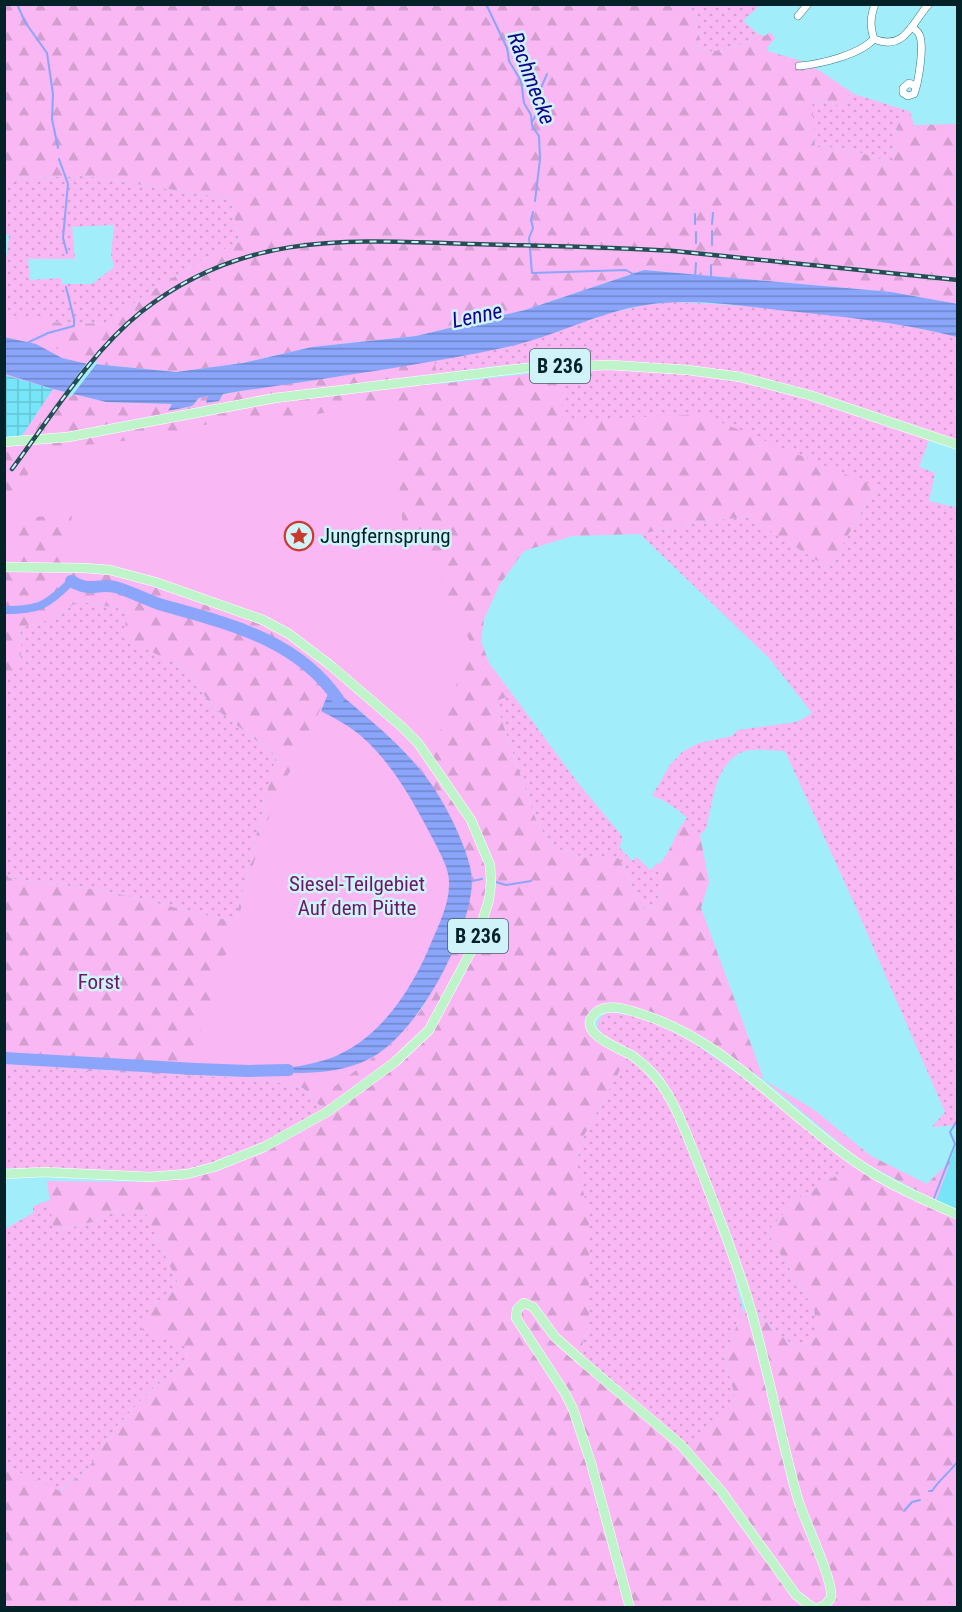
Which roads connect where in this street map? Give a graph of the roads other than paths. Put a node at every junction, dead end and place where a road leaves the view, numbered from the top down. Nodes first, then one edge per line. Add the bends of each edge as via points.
1 (808, 4) edge
2 (875, 4) edge
3 (930, 4) edge
4 (798, 16) dead end
5 (912, 27) junction
6 (874, 39) junction
7 (799, 66) dead end
8 (915, 86) dead end
9 (4, 441) edge
10 (957, 445) edge
11 (4, 567) edge
12 (4, 1174) edge
13 (957, 1215) edge
14 (630, 1608) edge
15 (813, 1608) edge
16 (819, 1608) edge

1 - 4 street
2 - 6 street via 870,21
3 - 5 street
5 - 6 street via 902,39 892,43
5 - 8 street via 920,35 921,44
6 - 7 street via 844,56
9 - 10 main road, B 236 via 45,439 275,399 525,368 610,365 688,370 759,382
11 - 12 main road, B 236 via 110,570 263,620 289,634 418,743 471,820 490,865 491,882 475,944 429,1030 411,1049 327,1112 264,1147 187,1174
13 - 16 main road via 857,1163 740,1068 680,1029 622,1009 608,1008 594,1016 592,1026 597,1036 644,1065 661,1084 684,1128 723,1227 758,1333 800,1505 831,1585 831,1598
14 - 15 main road via 573,1409 518,1322 517,1309 524,1303 533,1307 555,1337 689,1453 736,1510 796,1595

